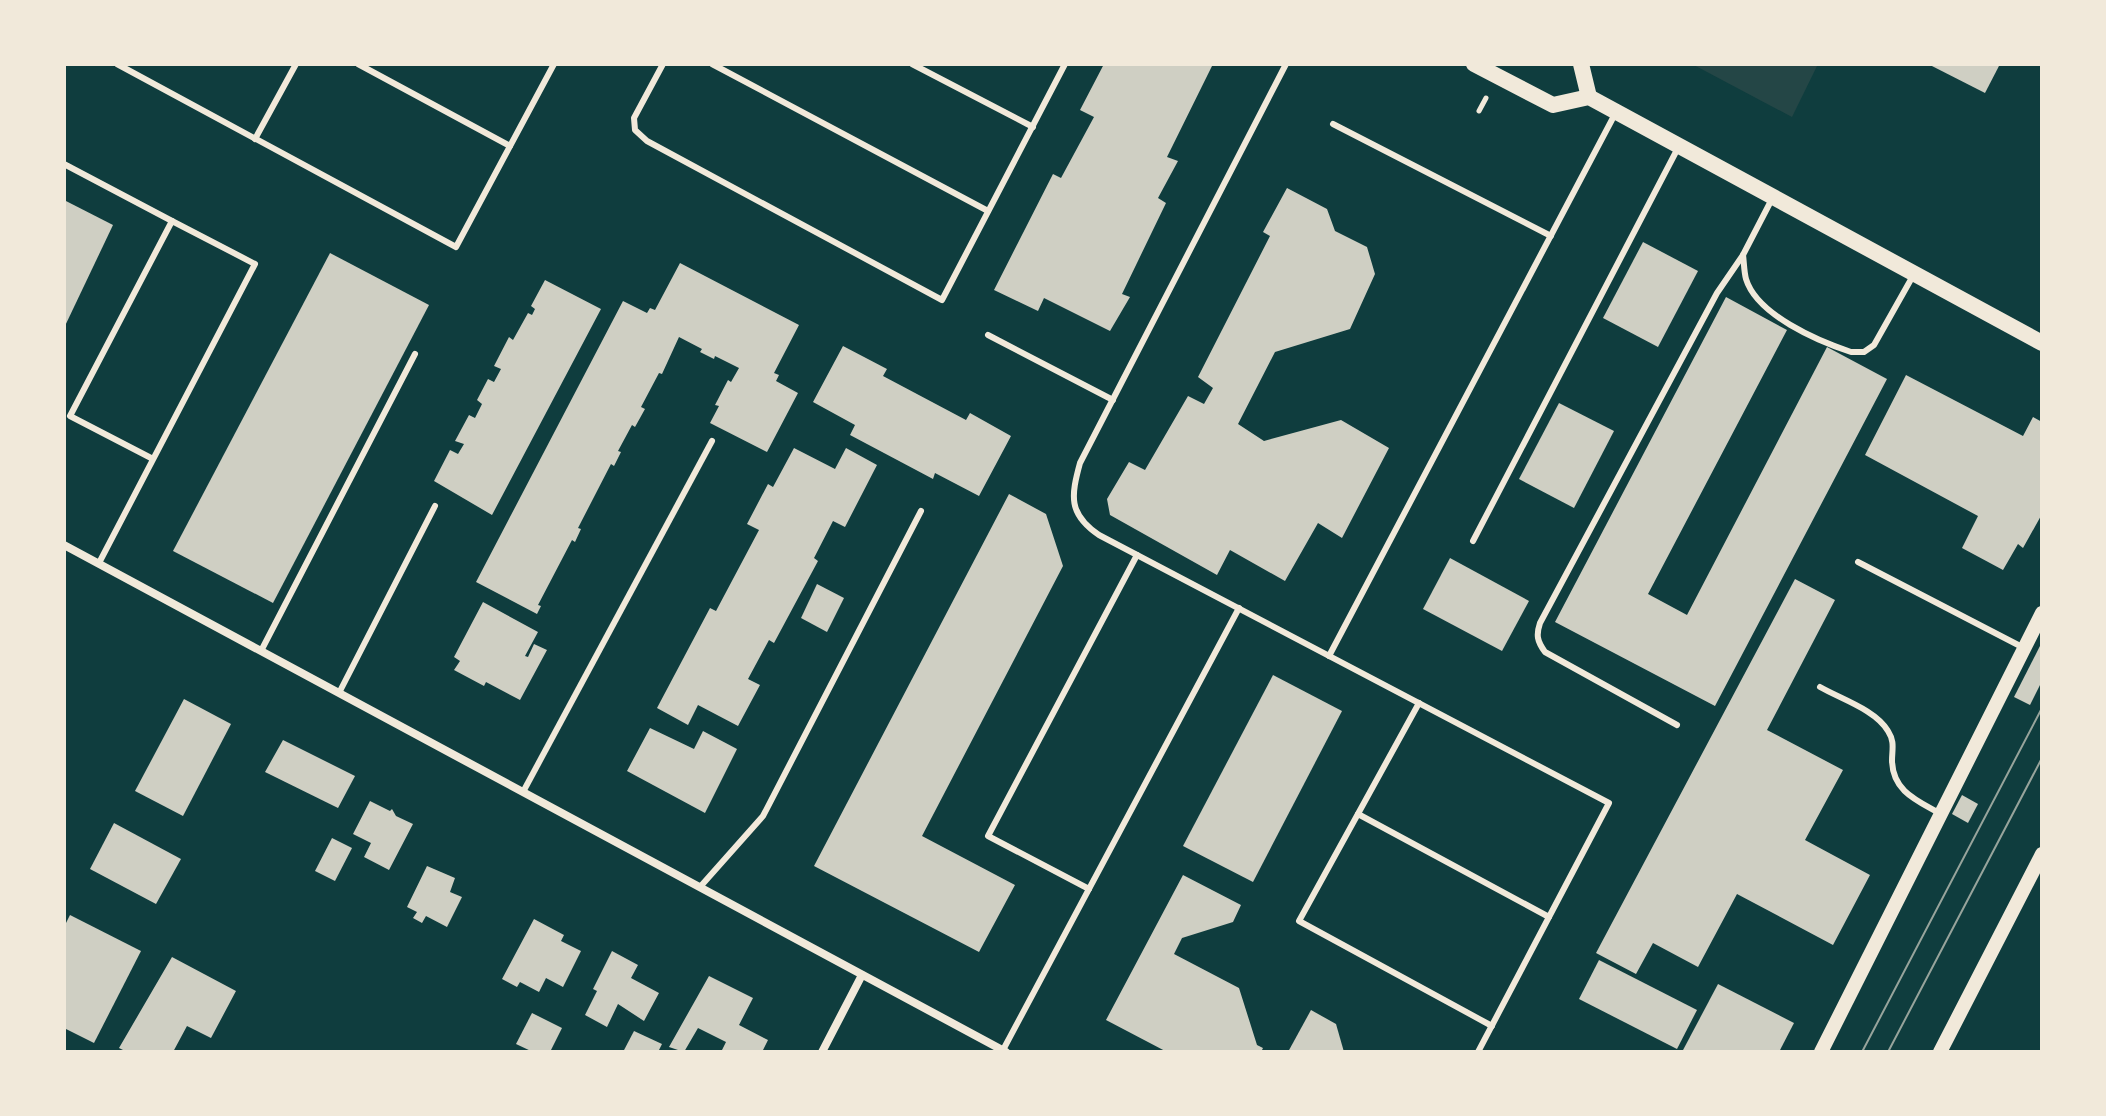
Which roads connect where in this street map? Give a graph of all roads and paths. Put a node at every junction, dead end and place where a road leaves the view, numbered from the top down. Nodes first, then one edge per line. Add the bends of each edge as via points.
1 (117, 64) edge
2 (296, 64) edge
3 (358, 64) edge
4 (554, 64) edge
5 (663, 64) edge
6 (712, 64) edge
7 (912, 64) edge
8 (1065, 64) edge
9 (1286, 64) edge
10 (1474, 64) edge
11 (1581, 64) edge
12 (1589, 97) junction
13 (1617, 112) junction
14 (1333, 124) dead end
15 (1033, 127) junction
16 (255, 139) junction
17 (510, 146) junction
18 (1679, 146) junction
19 (64, 164) edge
20 (1774, 197) junction
21 (988, 211) junction
22 (172, 221) junction
23 (1551, 236) junction
24 (1743, 255) junction
25 (1914, 274) junction
26 (988, 335) dead end
27 (2042, 343) edge
28 (415, 354) dead end
29 (1113, 400) junction
30 (712, 441) dead end
31 (153, 459) junction
32 (435, 506) dead end
33 (921, 511) dead end
34 (1473, 541) dead end
35 (64, 545) edge
36 (1137, 555) junction
37 (1858, 562) dead end
38 (99, 563) junction
39 (1239, 608) junction
40 (2042, 613) edge
41 (2024, 648) junction
42 (261, 651) junction
43 (1329, 656) junction
44 (1820, 687) dead end
45 (339, 693) junction
46 (1419, 703) junction
47 (1677, 725) dead end
48 (523, 792) junction
49 (1358, 814) junction
50 (1940, 814) junction
51 (2042, 854) edge
52 (700, 887) junction
53 (1089, 889) junction
54 (1549, 917) junction
55 (862, 975) junction
56 (1492, 1026) junction
57 (1005, 1051) edge
58 (822, 1052) edge
59 (1478, 1052) edge
60 (1821, 1052) edge
61 (1940, 1052) edge

1 - 16 lane
2 - 16 lane
3 - 17 lane
4 - 17 lane
5 - 21 lane via 634,118 635,130 647,141 942,300
6 - 21 lane
7 - 15 lane
8 - 15 lane
9 - 29 lane
10 - 12 main road via 1553,105
11 - 12 main road
12 - 13 main road
13 - 18 main road
13 - 23 lane
14 - 23 lane
15 - 21 lane
16 - 17 lane via 456,247
18 - 20 main road
18 - 34 lane
19 - 22 lane
20 - 24 lane
20 - 25 main road
22 - 31 lane via 70,416
22 - 31 lane via 255,264
23 - 43 lane
24 - 25 lane via 1746,280 1772,314 1851,352 1874,345
24 - 47 lane via 1717,293 1537,633 1545,652
25 - 27 main road
26 - 29 lane
28 - 42 lane
29 - 36 lane via 1080,463 1072,494 1087,527
30 - 48 lane
31 - 38 lane
32 - 45 lane
33 - 52 lane via 763,816
35 - 38 street
36 - 39 lane
36 - 53 lane via 988,836
37 - 41 lane
38 - 42 street
39 - 43 lane
39 - 53 lane
40 - 41 street
41 - 50 street
42 - 45 street
43 - 46 lane
44 - 50 lane via 1886,727 1894,742 1895,781 1907,796
45 - 48 street
46 - 49 lane
46 - 54 lane via 1609,803
48 - 52 street
49 - 54 lane
49 - 56 lane via 1299,921
50 - 60 street
51 - 61 street
52 - 55 street
53 - 57 lane
54 - 56 lane
55 - 57 street
55 - 58 street
56 - 59 lane

